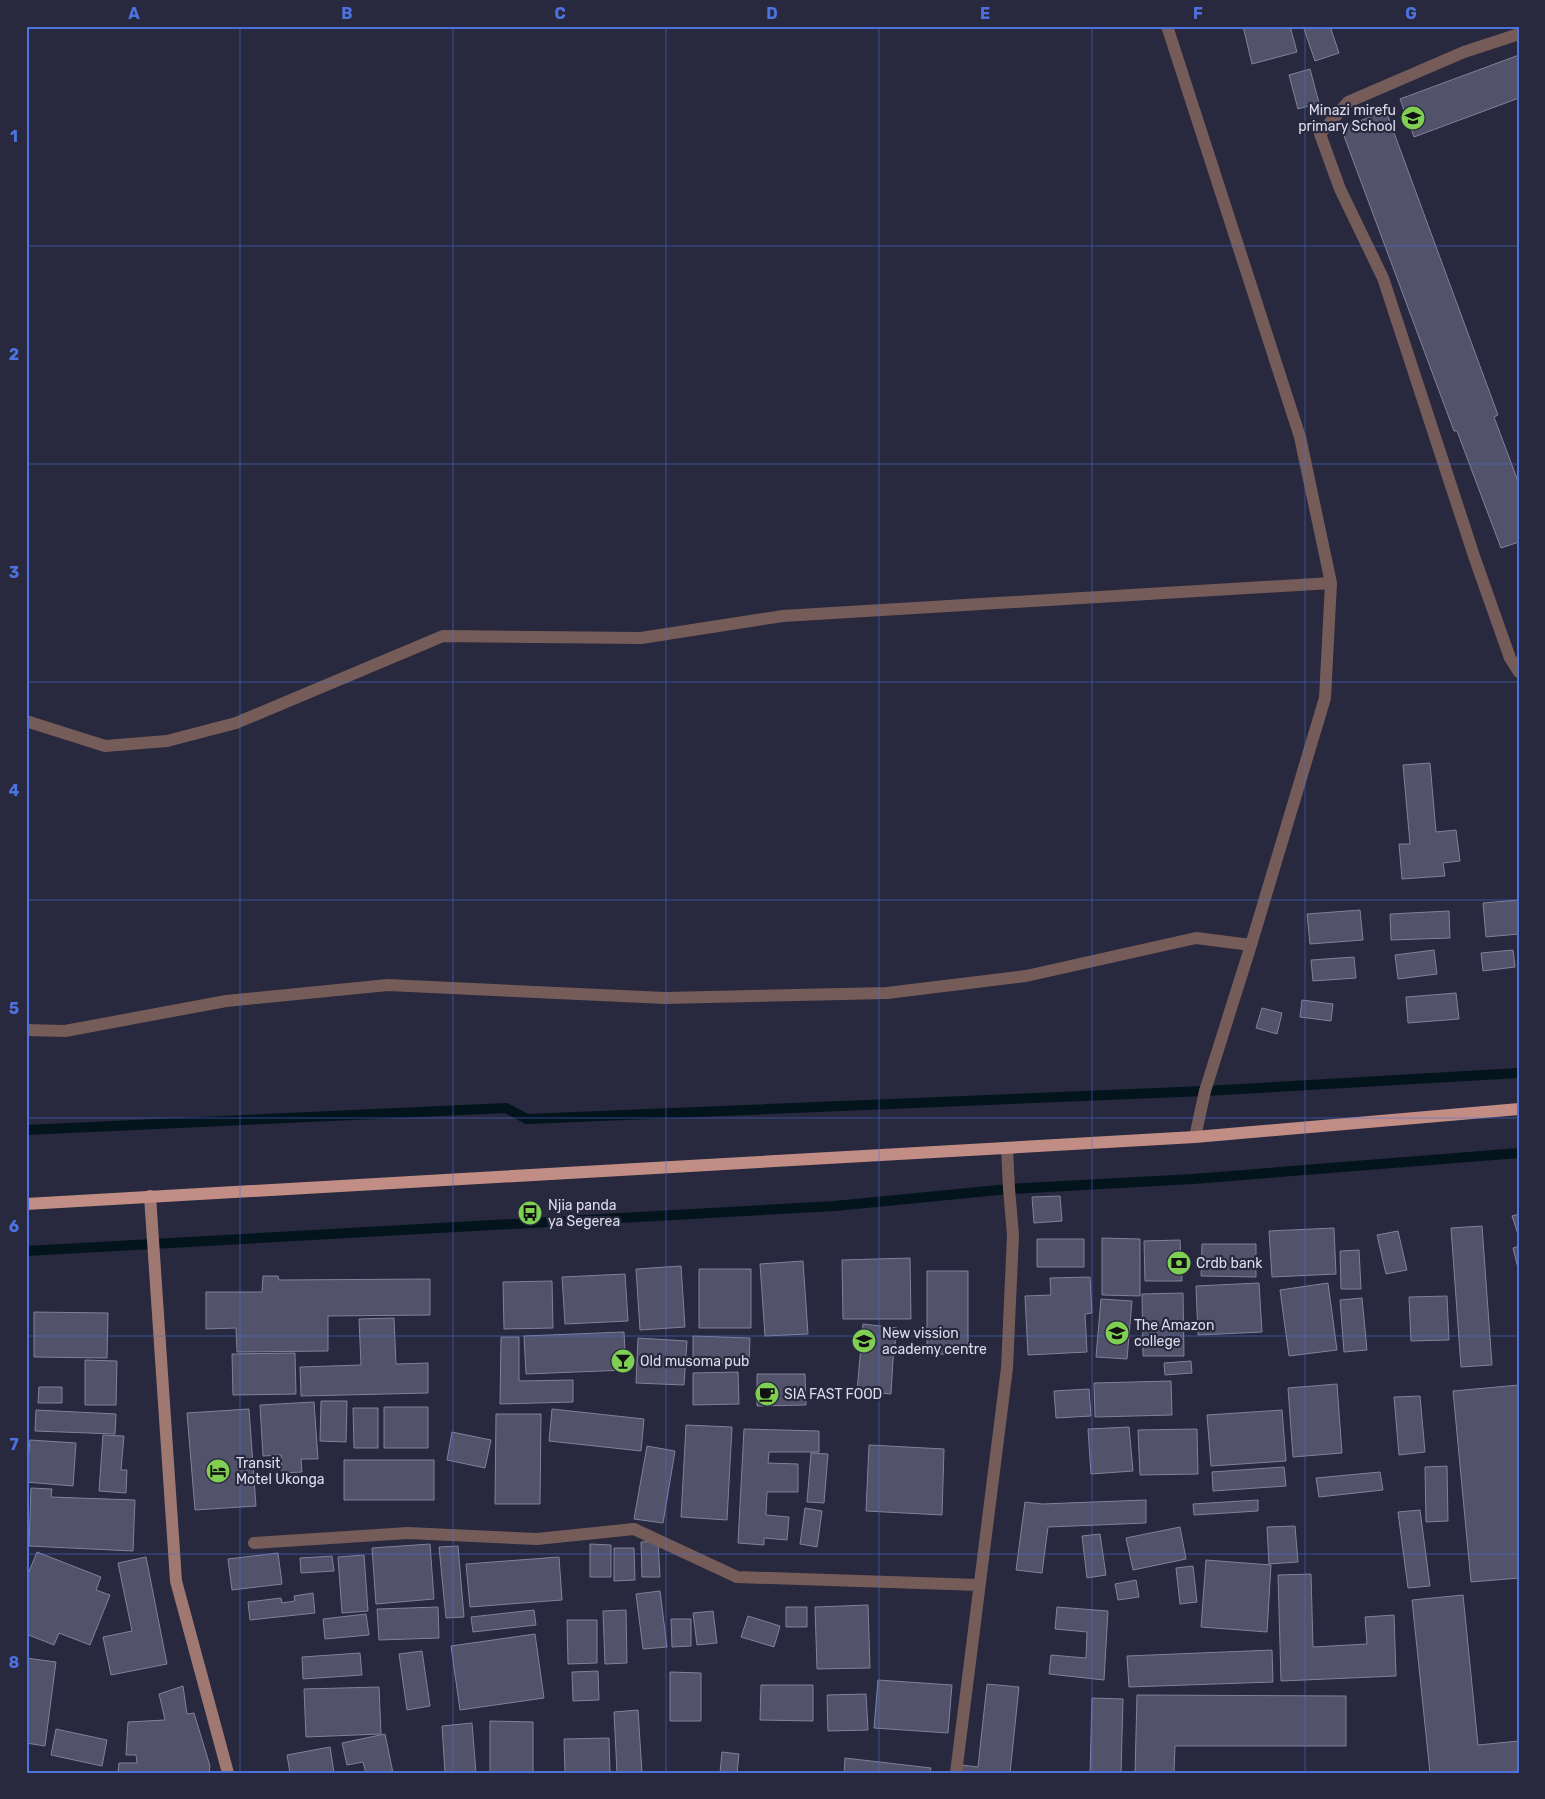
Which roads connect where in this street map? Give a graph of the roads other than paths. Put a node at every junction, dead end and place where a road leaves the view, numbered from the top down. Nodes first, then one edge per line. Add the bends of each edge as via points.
1 (1167, 26) edge
2 (1519, 34) edge
3 (1331, 584) junction
4 (1519, 672) edge
5 (26, 721) edge
6 (1251, 945) junction
7 (26, 1030) edge
8 (1519, 1109) edge
9 (1195, 1137) junction
10 (1007, 1148) junction
11 (150, 1196) junction
12 (26, 1204) edge
13 (254, 1543) dead end
14 (979, 1585) junction
15 (228, 1773) edge
16 (956, 1773) edge

1 - 3 street via 1300,436
2 - 4 street via 1464,52 1348,102 1320,134 1340,190 1383,278 1474,559 1510,658
3 - 5 street via 783,616 642,638 443,636 236,723 167,741 104,746
3 - 6 street via 1325,698
6 - 7 street via 1196,938 1026,976 887,993 666,998 388,985 226,1001 65,1031
6 - 9 street via 1205,1091
8 - 9 main road
9 - 10 main road
10 - 11 main road
10 - 14 street via 1013,1235 1007,1368
11 - 12 main road
11 - 15 main road via 176,1581
13 - 14 street via 408,1533 537,1539 634,1529 737,1577
14 - 16 street

